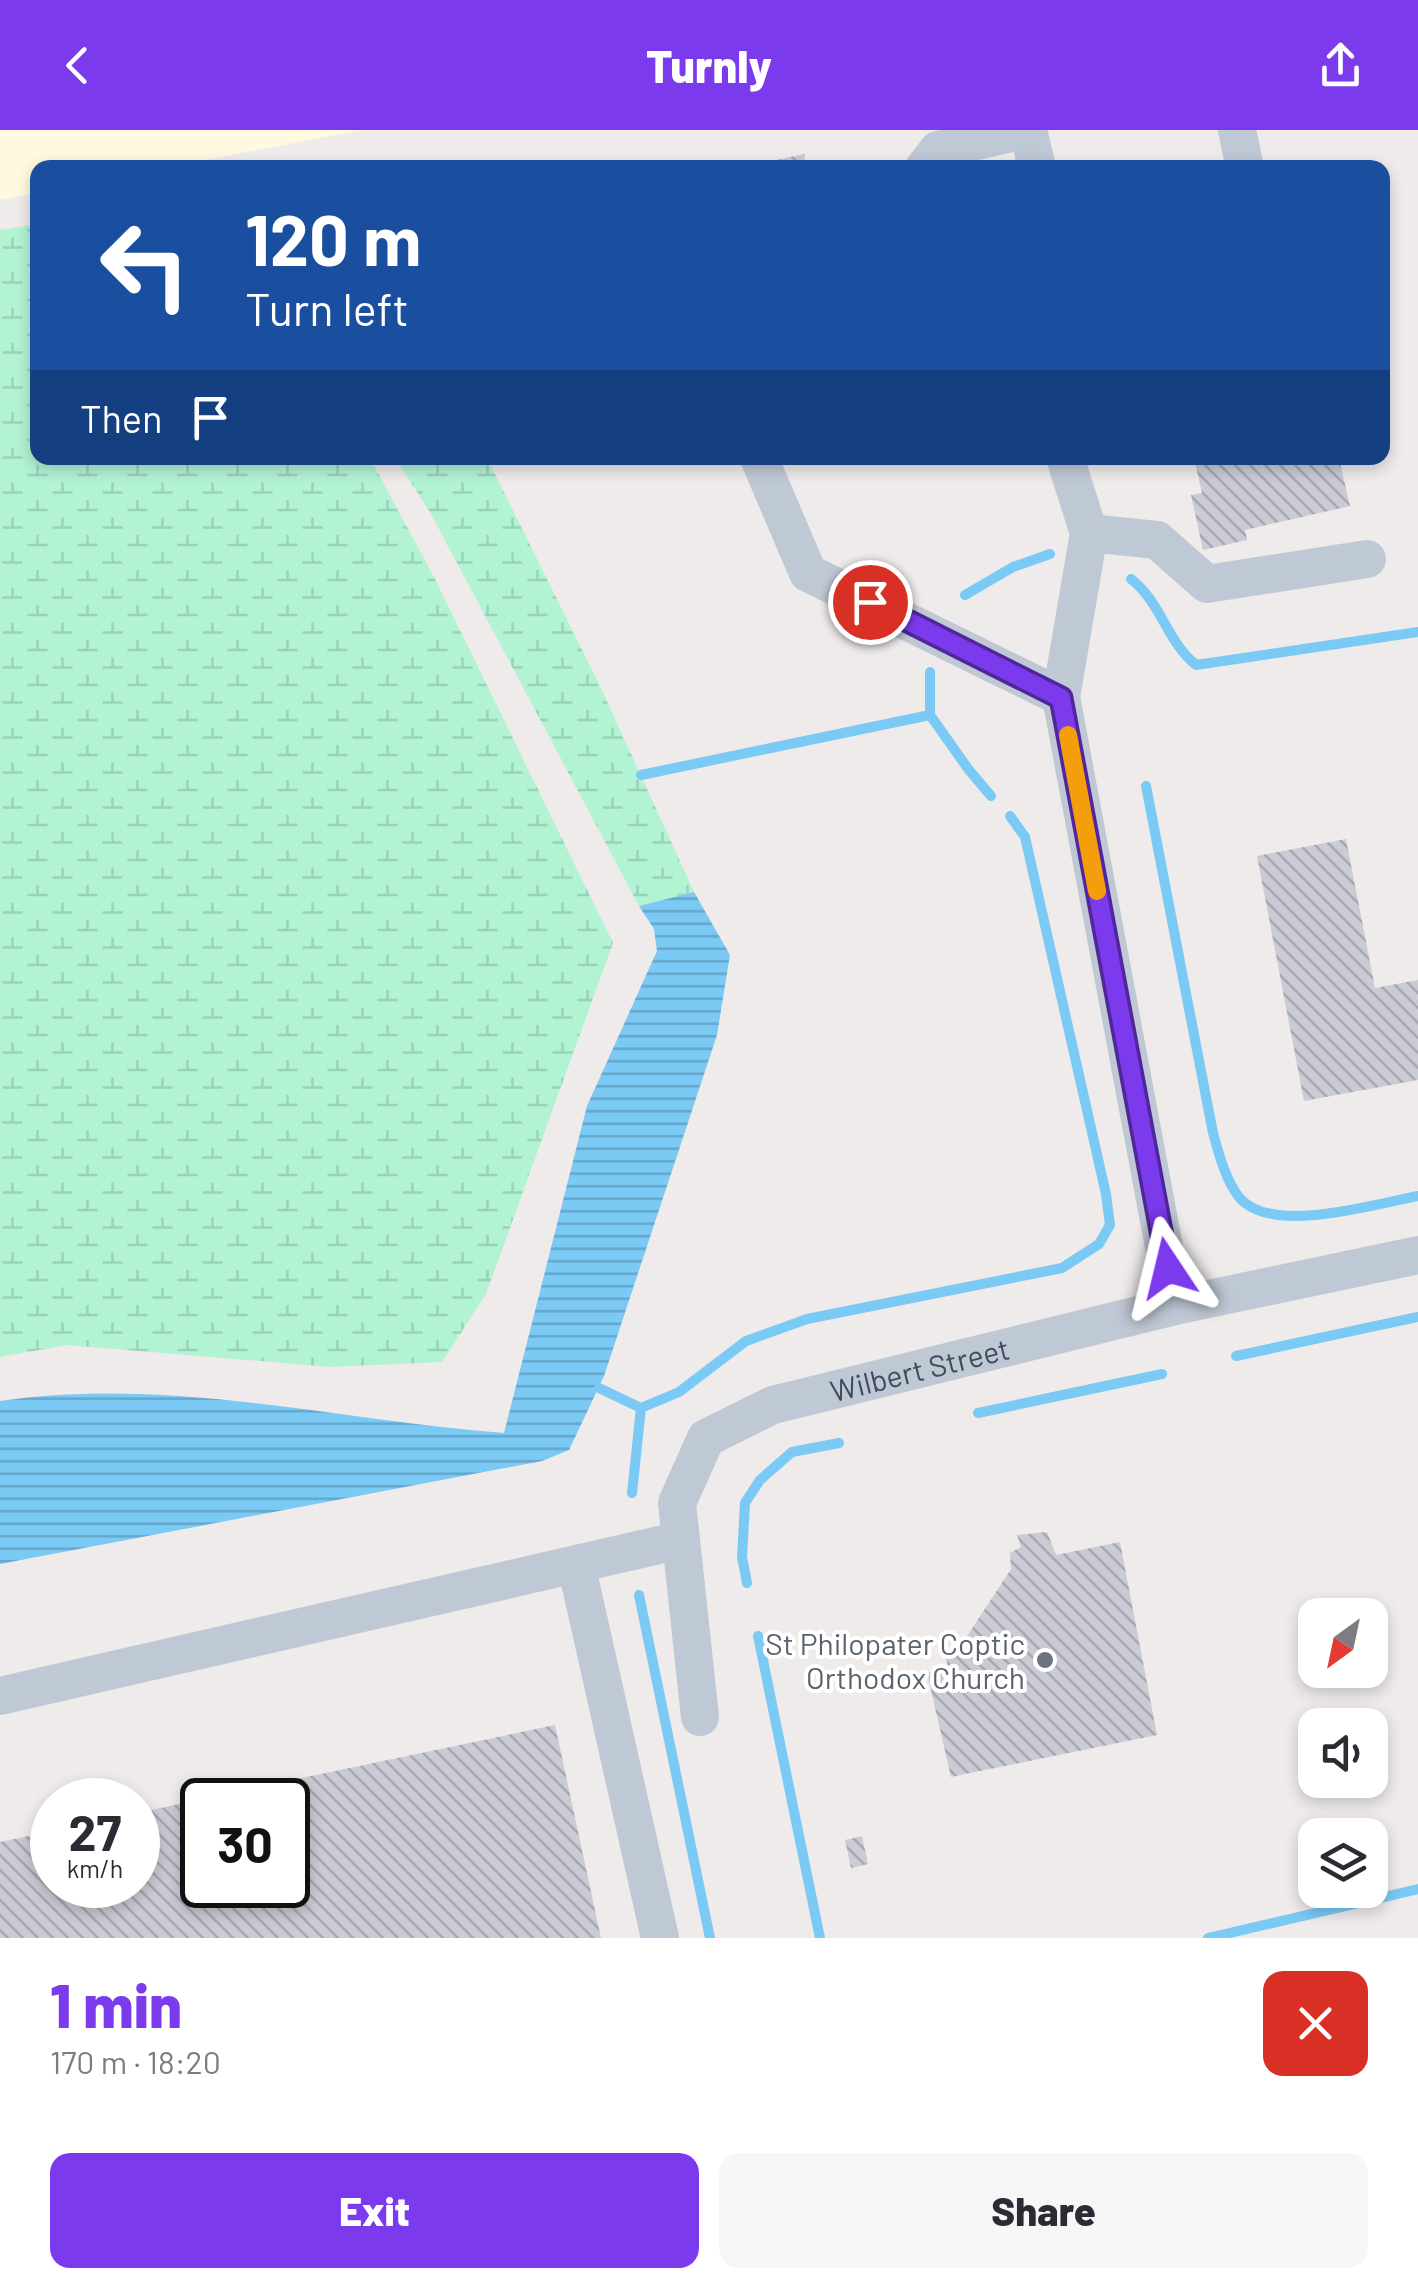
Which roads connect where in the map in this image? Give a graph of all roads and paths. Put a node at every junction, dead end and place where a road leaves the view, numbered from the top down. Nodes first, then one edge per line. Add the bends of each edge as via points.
1 (1026, 130) edge
2 (1237, 130) edge
3 (941, 160) edge
4 (1035, 160) edge
5 (1243, 160) edge
6 (761, 465) edge
7 (1066, 465) edge
8 (1089, 533) junction
9 (1366, 559) dead end
10 (1061, 698) junction
11 (1418, 1256) edge
12 (1175, 1306) junction
13 (682, 1540) junction
14 (576, 1564) junction
15 (0, 1696) edge
16 (700, 1716) dead end
17 (660, 1938) edge

1 - 3 street
1 - 4 street
2 - 5 street
6 - 10 street via 808,572
7 - 8 street
8 - 9 street via 1157,540 1206,584
8 - 10 street
10 - 12 street
11 - 12 street, Wilbert Street
12 - 13 street, Wilbert Street via 773,1405 706,1438 677,1503
13 - 14 street
13 - 16 street, Wilbert Street
14 - 15 street
14 - 17 street

